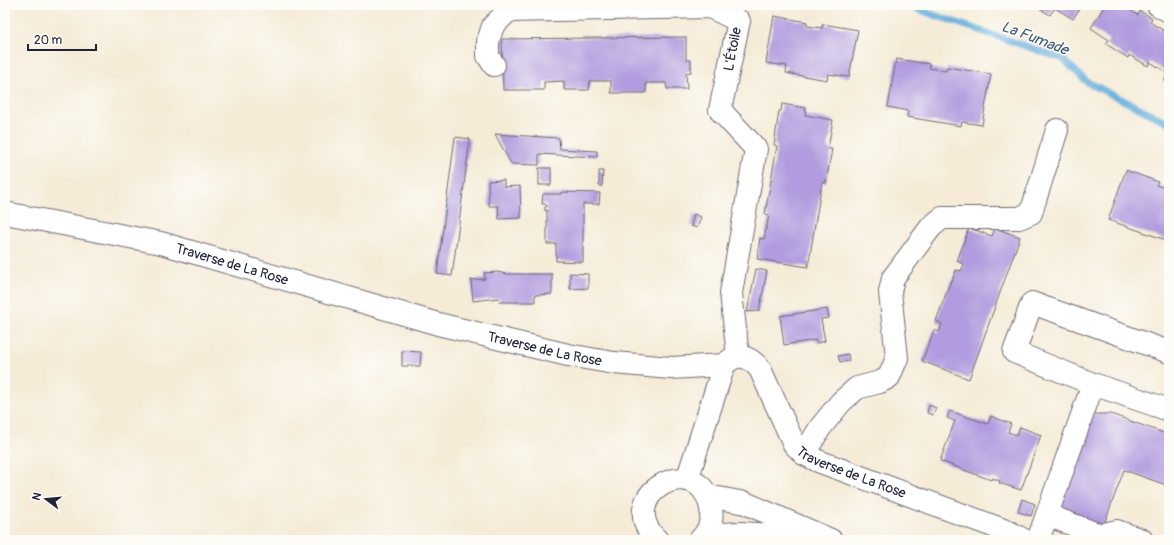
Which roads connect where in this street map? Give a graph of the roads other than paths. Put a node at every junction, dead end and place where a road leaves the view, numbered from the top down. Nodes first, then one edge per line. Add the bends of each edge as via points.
1 (1158, 5) edge
2 (1169, 11) edge
3 (494, 65) dead end
4 (1057, 130) dead end
5 (5, 212) edge
6 (1169, 352) edge
7 (731, 361) junction
8 (1093, 384) junction
9 (1169, 410) edge
10 (804, 454) junction
11 (687, 480) junction
12 (708, 496) junction
13 (1047, 515) junction
14 (702, 538) edge
15 (828, 539) edge
16 (656, 540) edge
17 (1024, 540) edge
18 (1038, 540) edge
19 (1142, 540) edge

1 - 2 street
3 - 7 street, L'Étoile via 488,56 488,41 493,26 508,11 710,7 739,21 720,110 756,149 731,293
4 - 10 street via 1031,213 1019,218 942,218 931,227 893,278 890,292 897,358 889,377 857,388 841,402 820,428
5 - 7 street, Traverse de La Rose via 161,243 438,324 568,355 614,363 670,368
6 - 8 street via 1032,303 1014,352
7 - 10 street, Traverse de La Rose via 748,358 755,362 794,444
7 - 11 street
8 - 9 street
8 - 13 street
10 - 17 street, Traverse de La Rose
11 - 12 street via 694,482
11 - 16 street via 666,481 648,496 644,518 647,529
12 - 14 street via 712,513 711,525
12 - 15 street via 745,503
13 - 18 street
13 - 19 street via 1100,535 1117,531
14 - 15 street via 740,533

